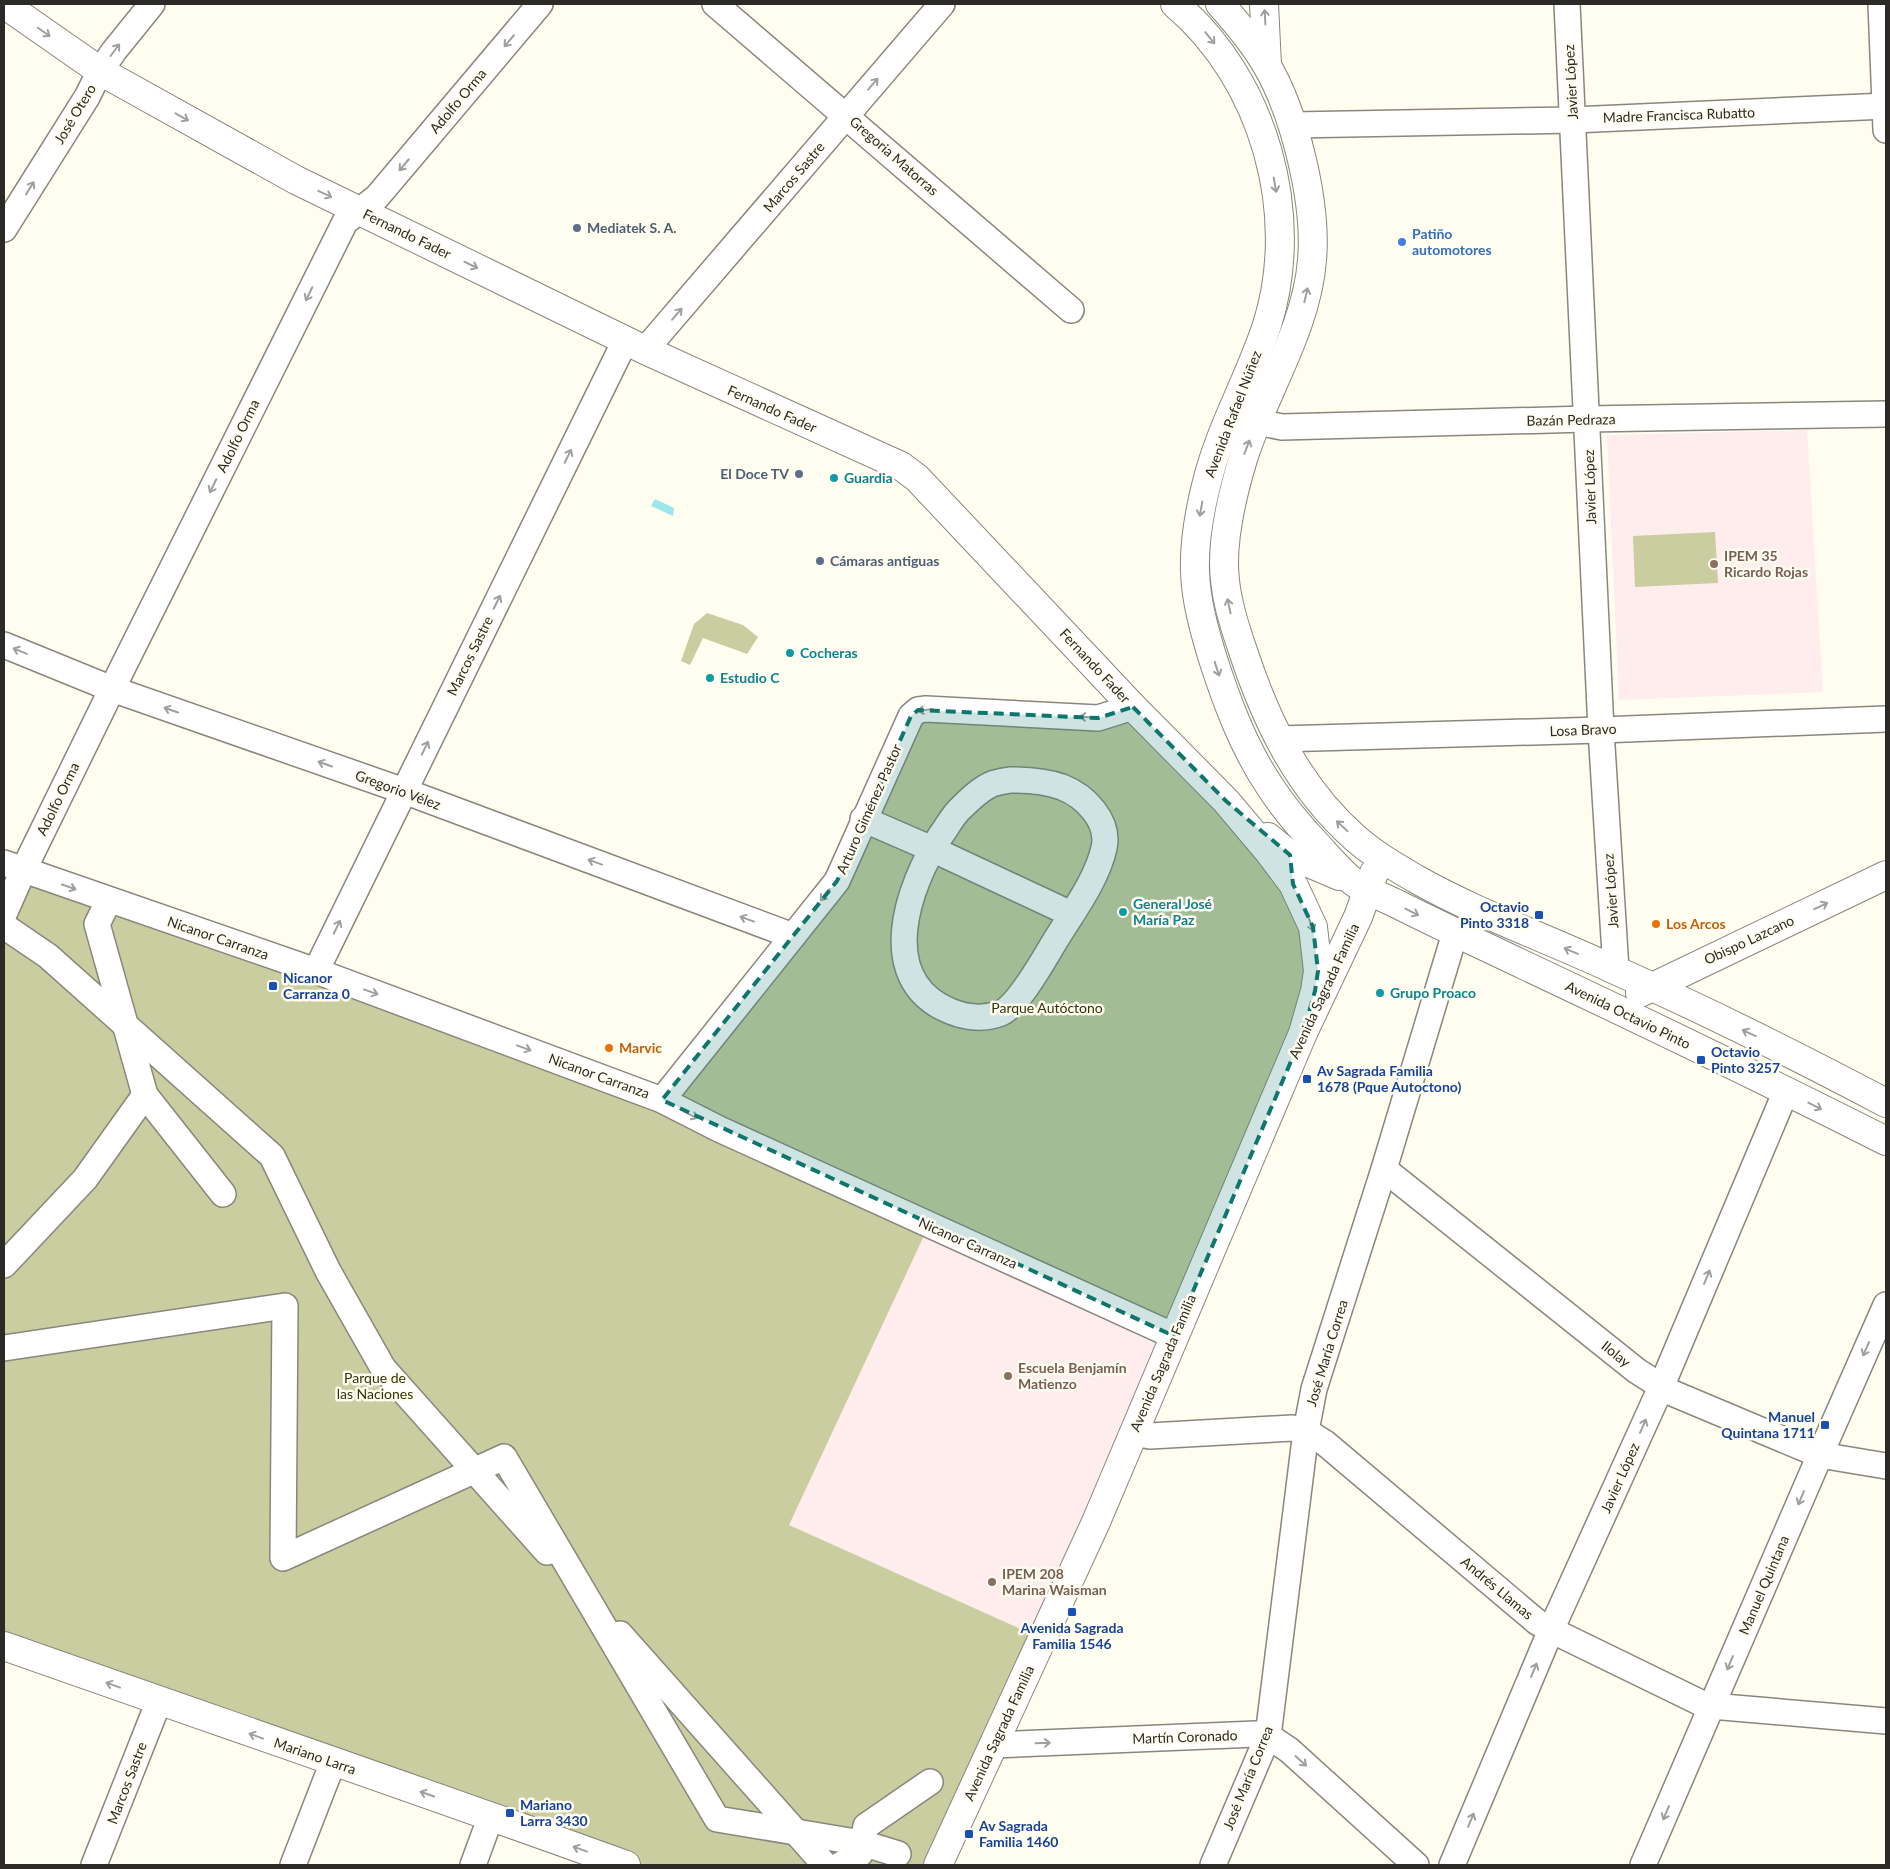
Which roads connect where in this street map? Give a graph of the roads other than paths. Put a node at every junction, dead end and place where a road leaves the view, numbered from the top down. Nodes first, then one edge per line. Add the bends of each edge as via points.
1 (4, 4) edge
2 (152, 4) edge
3 (540, 4) edge
4 (715, 4) edge
5 (942, 4) edge
6 (1175, 4) edge
7 (1220, 4) edge
8 (1264, 4) edge
9 (1567, 4) edge
10 (1881, 4) edge
11 (1267, 65) junction
12 (100, 71) junction
13 (1886, 114) edge
14 (846, 115) junction
15 (1573, 120) junction
16 (1293, 125) junction
17 (360, 211) junction
18 (4, 229) edge
19 (1071, 310) dead end
20 (635, 346) junction
21 (1886, 414) edge
22 (1587, 419) junction
23 (1257, 422) junction
24 (4, 644) edge
25 (112, 689) junction
26 (1134, 707) junction
27 (1886, 719) edge
28 (1601, 730) junction
29 (1279, 739) junction
30 (1268, 784) junction
31 (404, 792) junction
32 (1226, 801) junction
33 (863, 820) junction
34 (932, 849) junction
35 (1290, 855) junction
36 (1379, 857) junction
37 (13, 867) edge
38 (1886, 874) edge
39 (1293, 884) junction
40 (1360, 885) junction
41 (109, 900) junction
42 (4, 914) edge
43 (1071, 914) junction
44 (4, 926) edge
45 (1455, 933) junction
46 (793, 936) junction
47 (1616, 970) junction
48 (316, 971) junction
49 (1650, 987) junction
50 (1614, 1008) junction
51 (125, 1024) junction
52 (1303, 1033) junction
53 (1786, 1091) junction
54 (145, 1096) junction
55 (662, 1100) junction
56 (1886, 1103) edge
57 (1886, 1141) edge
58 (1384, 1169) junction
59 (223, 1194) dead end
60 (4, 1265) edge
61 (1886, 1305) edge
62 (1174, 1336) junction
63 (4, 1348) edge
64 (1662, 1385) junction
65 (1306, 1431) junction
66 (1133, 1432) junction
67 (1820, 1455) junction
68 (1886, 1466) edge
69 (474, 1470) junction
70 (583, 1593) junction
71 (1551, 1630) junction
72 (4, 1646) edge
73 (159, 1701) junction
74 (1711, 1706) junction
75 (1886, 1722) edge
76 (1268, 1736) junction
77 (994, 1745) junction
78 (333, 1762) junction
79 (930, 1782) dead end
80 (491, 1816) junction
81 (796, 1832) junction
82 (862, 1843) junction
83 (898, 1854) dead end
84 (94, 1865) edge
85 (293, 1865) edge
86 (473, 1865) edge
87 (626, 1865) edge
88 (825, 1865) edge
89 (840, 1865) edge
90 (938, 1865) edge
91 (1213, 1865) edge
92 (1416, 1865) edge
93 (1452, 1865) edge
94 (1643, 1865) edge

1 -> 12 main road, Fernando Fader
12 -> 2 street, José Otero
3 -> 17 street, Adolfo Orma via 377,197
4 - 14 street, Gregoria Matorras
14 -> 5 street, Marcos Sastre
6 -> 30 main road, Avenida Rafael Núñez via 1203,30 1236,75 1263,138 1276,192 1280,252 1274,300 1213,460 1196,539 1195,570 1202,621 1217,671 1232,713
7 - 11 main road, Avenida Rafael Núñez
11 -> 8 main road
9 - 15 street, Javier López
10 - 13 street
11 - 16 main road, Avenida Rafael Núñez
12 -> 17 main road, Fernando Fader via 296,180
18 -> 12 street, José Otero
13 - 15 street, Madre Francisca Rubatto
14 - 19 street, Gregoria Matorras
20 -> 14 street, Marcos Sastre
15 - 16 street, Madre Francisca Rubatto
15 - 22 street, Javier López
23 -> 16 main road, Avenida Rafael Núñez via 1305,301 1312,261 1308,195
17 -> 20 main road, Fernando Fader
17 -> 25 street, Adolfo Orma via 345,222
20 - 26 main road, Fernando Fader via 900,466 917,478
31 -> 20 street, Marcos Sastre
21 - 22 street, Bazán Pedraza
22 - 23 street, Bazán Pedraza via 1282,427
22 - 28 street, Javier López
29 -> 23 main road, Avenida Rafael Núñez via 1252,679 1232,620 1224,566 1233,498
25 -> 24 street, Gregorio Vélez
31 -> 25 street, Gregorio Vélez
25 - 37 street, Adolfo Orma
26 - 32 main road, Fernando Fader
26 -> 33 street, Arturo Giménez Pastor via 1098,718 918,710 911,716
27 - 28 street, Losa Bravo
28 - 29 street, Losa Bravo
28 - 47 street, Javier López
36 -> 29 main road, Avenida Rafael Núñez via 1320,803 1299,775
30 - 35 main road
30 - 40 main road, Avenida Rafael Núñez via 1298,824
46 -> 31 street, Gregorio Vélez
48 -> 31 street, Marcos Sastre
32 - 35 main road, Avenida Octavio Pinto
32 - 39 main road, Fernando Fader
33 - 34 street
33 -> 46 street, Arturo Giménez Pastor via 837,881
34 - 43 street
34 - 43 street via 957,811 991,785 1027,780 1064,788 1092,808 1100,821 1105,846 1089,885
34 - 43 street via 907,911 903,947 914,980 924,994 941,1008 965,1017 982,1018 1002,1012 1016,1001
35 - 39 main road
35 - 40 main road, Avenida Octavio Pinto
36 - 40 main road, Avenida Sagrada Familia
47 -> 36 main road via 1451,898
37 -> 41 street, Nicanor Carranza
37 - 42 street, Adolfo Orma
49 -> 38 main road, Obispo Lazcano
39 -> 52 main road, Fernando Fader via 1313,927 1318,971
40 -> 45 main road, Avenida Octavio Pinto
40 - 52 main road, Avenida Sagrada Familia via 1358,917
41 - 48 street, Nicanor Carranza
41 - 51 street via 97,924
44 - 51 street via 48,956
45 - 50 main road, Avenida Octavio Pinto
45 - 58 street, José María Correa
46 - 55 street, Arturo Giménez Pastor
47 - 49 main road
48 -> 55 street, Nicanor Carranza
49 - 50 main road, Obispo Lazcano
56 -> 49 main road via 1793,1054
50 - 53 main road, Avenida Octavio Pinto
51 - 54 street
51 - 69 street via 272,1156 328,1271 383,1368
52 - 62 main road, Avenida Sagrada Familia
53 -> 57 main road, Avenida Octavio Pinto
64 -> 53 street, Javier López
54 - 59 street
54 - 60 street via 85,1179
55 -> 62 street, Nicanor Carranza
58 - 64 street, Ilolay via 1637,1371
58 - 65 street, José María Correa via 1314,1389
61 -> 67 street, Manuel Quintana
62 - 66 main road, Avenida Sagrada Familia
63 - 69 street via 285,1306 283,1558
64 - 67 street, Ilolay via 1670,1392
71 -> 64 street, Javier López
65 - 66 street, Andrés Llamas via 1292,1428 1150,1436
65 - 71 street, Andrés Llamas via 1325,1443 1537,1622
65 - 76 street, José María Correa
66 - 77 main road, Avenida Sagrada Familia via 1096,1522
67 - 68 street, Ilolay
67 -> 74 street, Manuel Quintana
69 - 70 street
70 - 81 street
70 - 81 street via 717,1819
71 - 74 street, Andrés Llamas
93 -> 71 street, Javier López
73 -> 72 main road, Mariano Larra
78 -> 73 main road, Mariano Larra
73 - 84 street, Marcos Sastre
74 - 75 street, Andrés Llamas
74 -> 94 street, Manuel Quintana
77 -> 76 street, Martín Coronado
76 - 91 street, José María Correa
76 -> 92 street via 1289,1750
77 - 90 main road, Avenida Sagrada Familia
80 -> 78 main road, Mariano Larra
78 - 85 street
79 - 82 street via 866,1826
80 - 86 street
87 -> 80 main road, Mariano Larra
81 - 82 street
81 - 88 street
82 - 83 street
82 - 89 street via 860,1854

